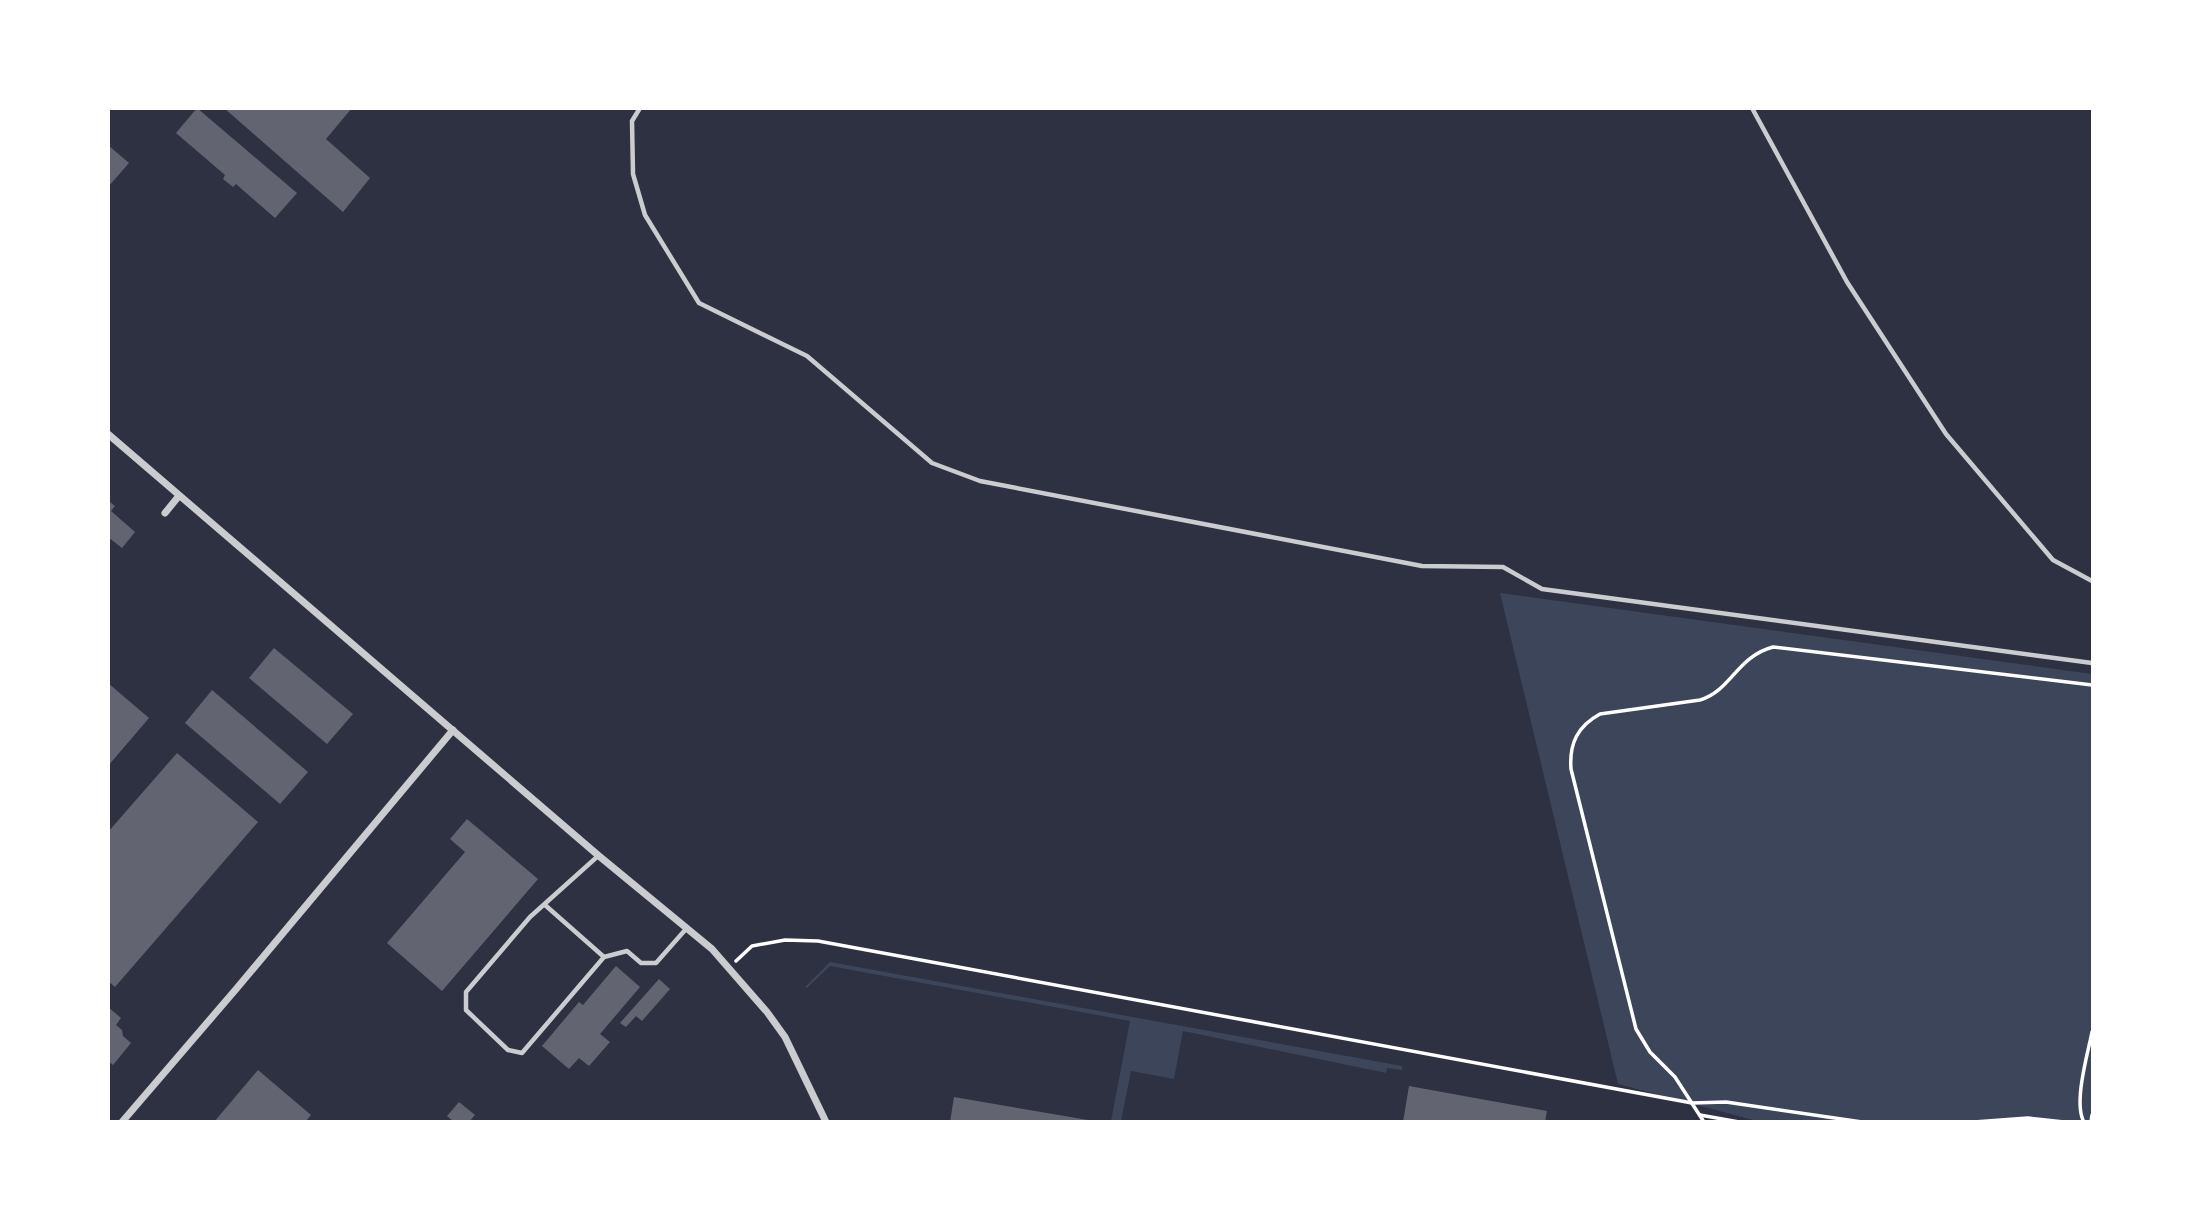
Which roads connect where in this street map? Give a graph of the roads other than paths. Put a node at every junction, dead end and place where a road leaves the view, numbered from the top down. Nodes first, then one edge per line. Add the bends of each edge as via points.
1 (640, 108) edge
2 (1752, 108) edge
3 (108, 434) edge
4 (178, 497) junction
5 (165, 513) dead end
6 (2092, 581) edge
7 (2092, 663) edge
8 (453, 730) junction
9 (599, 856) junction
10 (545, 905) junction
11 (687, 927) junction
12 (604, 957) junction
13 (122, 1122) edge
14 (826, 1122) edge

1 - 7 lane via 632,121 633,174 645,215 699,303 807,356 932,463 980,481 1422,566 1503,567 1542,589
2 - 6 lane via 1847,282 1946,434 2053,560
3 - 4 street
4 - 5 street
4 - 8 street
8 - 9 street
8 - 13 street
9 - 10 lane
9 - 11 street
10 - 12 lane
10 - 12 lane via 466,992 466,1010 508,1050 522,1053
11 - 12 lane via 656,963 641,963 627,951
11 - 14 street via 729,967 785,1037

